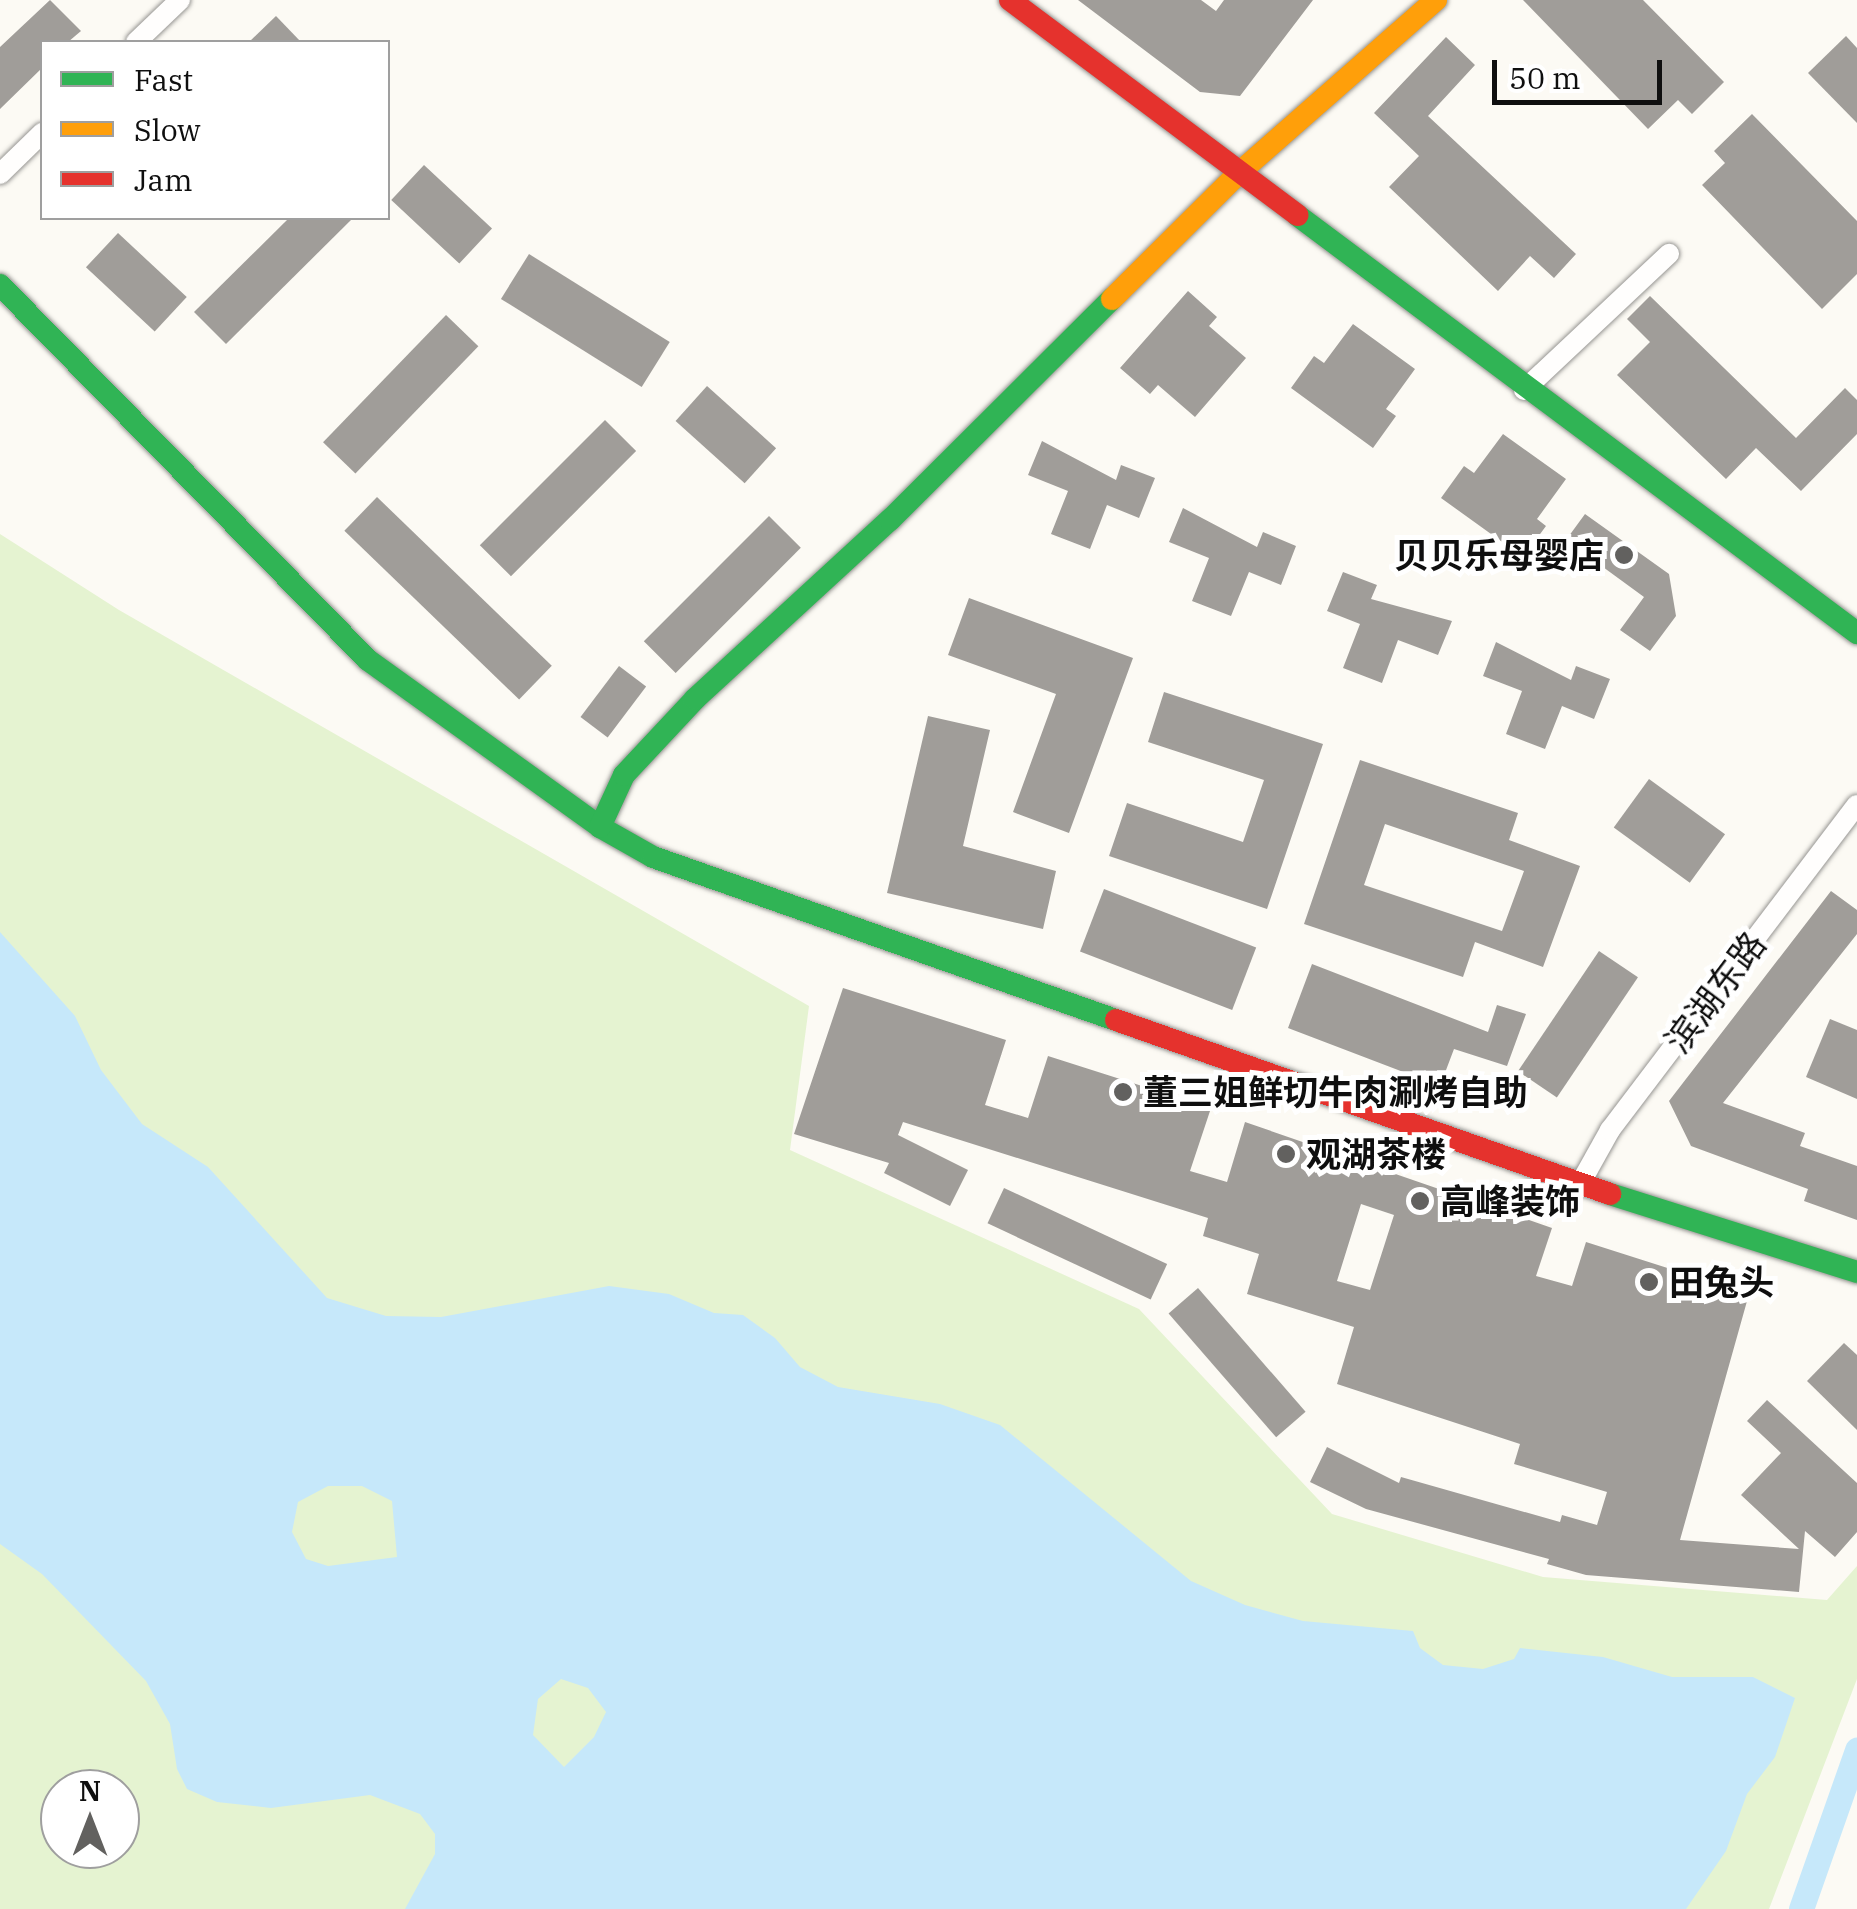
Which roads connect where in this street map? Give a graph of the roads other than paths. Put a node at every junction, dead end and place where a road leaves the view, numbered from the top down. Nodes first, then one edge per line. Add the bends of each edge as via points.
1 (180, 0) edge
2 (1010, 0) edge
3 (1434, 0) edge
4 (138, 40) edge
5 (40, 135) edge
6 (1240, 172) junction
7 (0, 174) edge
8 (1669, 254) dead end
9 (0, 285) edge
10 (1524, 390) junction
11 (1857, 633) edge
12 (1857, 804) edge
13 (600, 827) junction
14 (1580, 1184) junction
15 (1857, 1272) edge

1 - 4 street
2 - 6 street
3 - 6 street
5 - 7 street
6 - 10 street
6 - 13 street via 890,520 696,699 624,776
8 - 10 street
9 - 13 street via 368,660
10 - 11 street
12 - 14 street, 滨湖东路 via 1610,1130
13 - 14 street via 705,876
14 - 15 street

